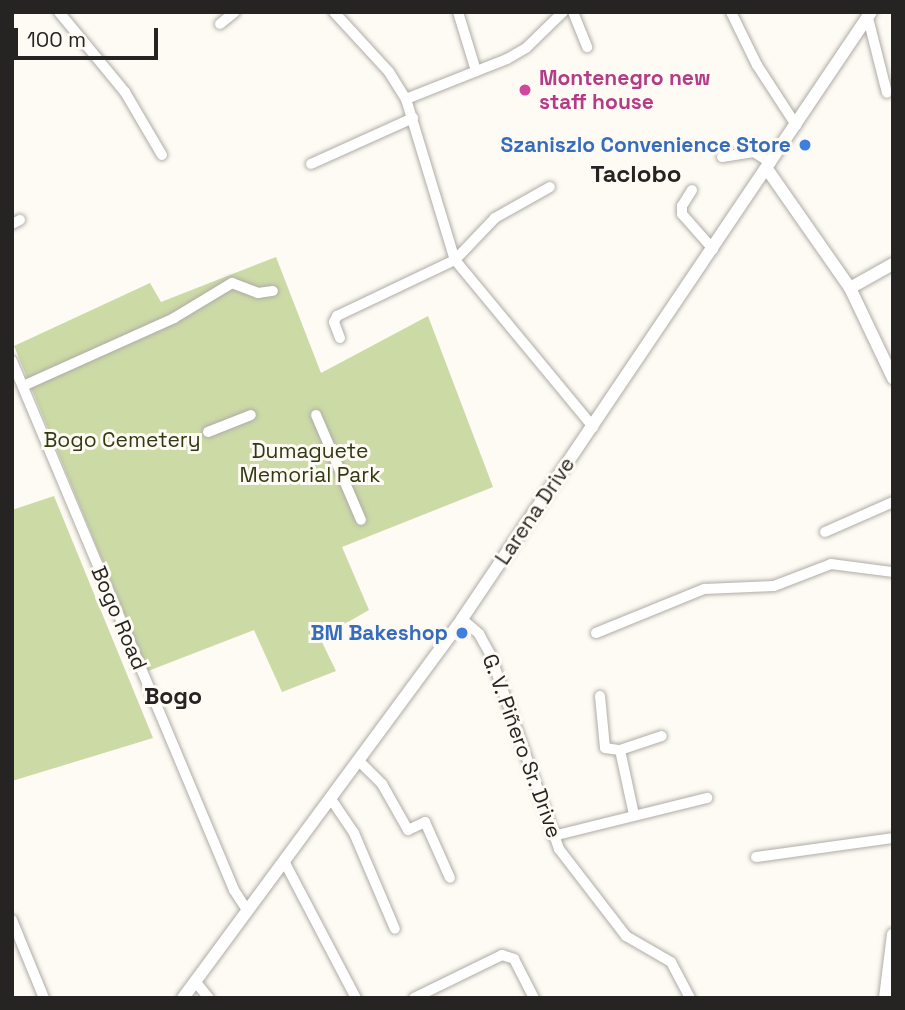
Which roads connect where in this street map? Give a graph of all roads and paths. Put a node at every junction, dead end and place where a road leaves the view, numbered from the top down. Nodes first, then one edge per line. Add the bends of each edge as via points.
1 (59, 12) edge
2 (235, 12) edge
3 (334, 12) edge
4 (458, 12) edge
5 (564, 12) edge
6 (573, 12) edge
7 (731, 12) edge
8 (870, 15) edge
9 (220, 24) dead end
10 (587, 47) dead end
11 (476, 71) junction
12 (887, 93) dead end
13 (406, 99) junction
14 (413, 118) junction
15 (796, 125) junction
16 (162, 155) dead end
17 (722, 157) dead end
18 (311, 164) dead end
19 (769, 166) junction
20 (550, 187) dead end
21 (692, 190) dead end
22 (712, 249) junction
23 (455, 260) junction
24 (893, 264) edge
25 (850, 288) junction
26 (273, 291) dead end
27 (340, 338) dead end
28 (12, 361) edge
29 (891, 371) edge
30 (23, 386) junction
31 (251, 415) dead end
32 (316, 415) dead end
33 (593, 427) junction
34 (208, 432) dead end
35 (893, 502) edge
36 (361, 520) dead end
37 (825, 532) dead end
38 (893, 572) edge
39 (461, 619) junction
40 (596, 633) dead end
41 (600, 696) dead end
42 (662, 736) dead end
43 (620, 750) junction
44 (359, 761) junction
45 (707, 798) dead end
46 (331, 799) junction
47 (634, 815) junction
48 (553, 836) junction
49 (893, 838) edge
50 (756, 857) dead end
51 (285, 861) junction
52 (450, 878) dead end
53 (247, 910) junction
54 (12, 920) edge
55 (395, 929) dead end
56 (893, 934) edge
57 (195, 981) junction
58 (44, 998) edge
59 (183, 998) edge
60 (209, 998) edge
61 (356, 998) edge
62 (414, 998) edge
63 (534, 998) edge
64 (690, 998) edge
65 (884, 998) edge

1 - 16 street via 125,92
2 - 9 street
3 - 13 street via 389,72
4 - 11 street
5 - 11 street via 526,48
6 - 10 street
7 - 15 street
8 - 12 street
8 - 15 main road, Larena Drive
11 - 13 street
13 - 14 street
14 - 18 street
14 - 23 street
15 - 19 main road, Larena Drive
17 - 19 street via 754,152
19 - 22 main road, Larena Drive
19 - 25 main road
20 - 23 street via 495,218
21 - 22 street via 682,215
22 - 33 main road, Larena Drive
23 - 27 street via 337,316 334,324
23 - 33 street
24 - 25 main road
25 - 29 main road
26 - 30 street via 258,293 232,283 174,318
28 - 30 street, Bogo Road
30 - 53 street, Bogo Road via 234,890
31 - 34 street
32 - 36 street
33 - 39 main road, Larena Drive
35 - 37 street
38 - 40 street via 831,564 774,586 704,589
39 - 44 main road, Larena Drive
39 - 48 street, G. V. Piñero Sr. Drive via 479,634 490,654 520,729
41 - 43 street via 605,748
42 - 43 street
43 - 47 street
44 - 46 main road, Larena Drive
44 - 52 street via 382,784 408,830 425,822
45 - 47 street
46 - 51 main road, Larena Drive
46 - 55 street via 354,833
47 - 48 street
48 - 64 street, G. V. Piñero Sr. Drive via 609,918 626,936 671,961
49 - 50 street
51 - 53 main road, Larena Drive
51 - 61 street
53 - 57 main road, Larena Drive
54 - 58 street
56 - 65 main road
57 - 59 main road, Larena Drive
57 - 60 street
62 - 63 street via 502,955 514,959

